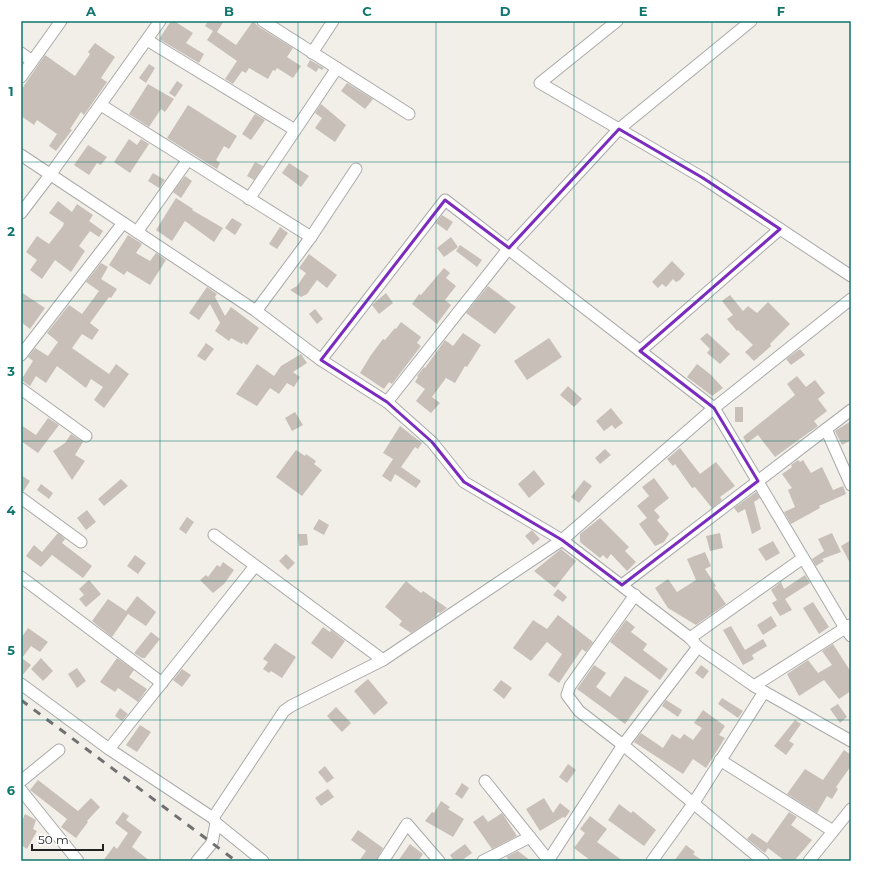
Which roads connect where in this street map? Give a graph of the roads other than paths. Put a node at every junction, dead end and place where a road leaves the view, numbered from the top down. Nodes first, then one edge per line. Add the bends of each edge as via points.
1 (61, 21) edge
2 (160, 21) edge
3 (263, 21) edge
4 (333, 21) edge
5 (617, 21) edge
6 (751, 21) edge
7 (147, 40) junction
8 (21, 53) edge
9 (312, 53) junction
10 (32, 61) junction
11 (337, 68) junction
12 (21, 77) edge
13 (101, 105) junction
14 (409, 114) dead end
15 (619, 129) junction
16 (295, 130) junction
17 (21, 155) edge
18 (187, 161) junction
19 (356, 169) dead end
20 (50, 175) junction
21 (250, 199) junction
22 (21, 213) edge
23 (123, 223) junction
24 (780, 229) junction
25 (137, 232) junction
26 (311, 237) junction
27 (509, 248) junction
28 (851, 276) edge
29 (851, 299) edge
30 (256, 311) junction
31 (640, 351) junction
32 (21, 355) edge
33 (321, 360) junction
34 (21, 390) edge
35 (387, 402) junction
36 (714, 408) junction
37 (851, 410) edge
38 (826, 429) junction
39 (86, 436) dead end
40 (758, 481) junction
41 (851, 485) edge
42 (22, 499) edge
43 (214, 535) dead end
44 (562, 540) junction
45 (81, 542) dead end
46 (803, 558) junction
47 (255, 566) junction
48 (21, 577) edge
49 (622, 585) junction
50 (635, 595) junction
51 (849, 629) edge
52 (690, 638) junction
53 (698, 647) junction
54 (383, 660) junction
55 (162, 683) junction
56 (21, 684) edge
57 (759, 689) junction
58 (851, 741) edge
59 (623, 745) junction
60 (109, 749) junction
61 (58, 750) dead end
62 (720, 760) junction
63 (21, 781) edge
64 (486, 781) dead end
65 (21, 790) edge
66 (693, 804) junction
67 (851, 809) edge
68 (214, 820) junction
69 (833, 831) junction
70 (530, 837) junction
71 (201, 860) edge
72 (78, 861) edge
73 (263, 861) edge
74 (383, 861) edge
75 (439, 861) edge
76 (483, 861) edge
77 (548, 861) edge
78 (652, 861) edge
79 (763, 861) edge
80 (809, 861) edge

1 - 10 street
2 - 7 street
3 - 9 street
4 - 9 street
5 - 15 street via 540,83
6 - 15 street
7 - 13 street
7 - 16 street
8 - 10 street
9 - 11 street
10 - 12 street
11 - 14 street
11 - 16 street
13 - 18 street
13 - 20 street
15 - 24 street via 703,178
15 - 27 street
16 - 21 street
17 - 20 street
18 - 21 street
18 - 25 street
19 - 26 street
20 - 22 street
20 - 23 street
21 - 26 street
23 - 25 street
23 - 32 street
24 - 28 street
24 - 31 street
25 - 30 street
26 - 30 street
27 - 31 street
27 - 33 street via 445,200
27 - 35 street
29 - 36 street
30 - 33 street
31 - 36 street
33 - 35 street
34 - 39 street
35 - 44 street via 432,442 464,482
36 - 40 street
36 - 44 street
37 - 38 street
38 - 40 street
38 - 41 street
40 - 46 street
40 - 49 street
42 - 45 street
43 - 47 street
44 - 49 street
44 - 54 street
46 - 51 street
46 - 52 street
47 - 54 street
47 - 55 street
48 - 55 street
49 - 50 street
50 - 52 street
50 - 59 street via 570,686 567,695 579,711
51 - 57 street
52 - 53 street
53 - 57 street
53 - 59 street
54 - 68 street via 297,702 284,711
55 - 60 street
56 - 60 street
57 - 58 street
57 - 62 street
59 - 66 street
59 - 77 street
60 - 68 street
61 - 63 street
62 - 66 street
62 - 69 street
64 - 70 street
65 - 72 street
66 - 78 street
66 - 79 street
67 - 69 street
68 - 71 street via 212,843
68 - 73 street
69 - 80 street
70 - 76 street
70 - 77 street
74 - 75 street via 407,824

